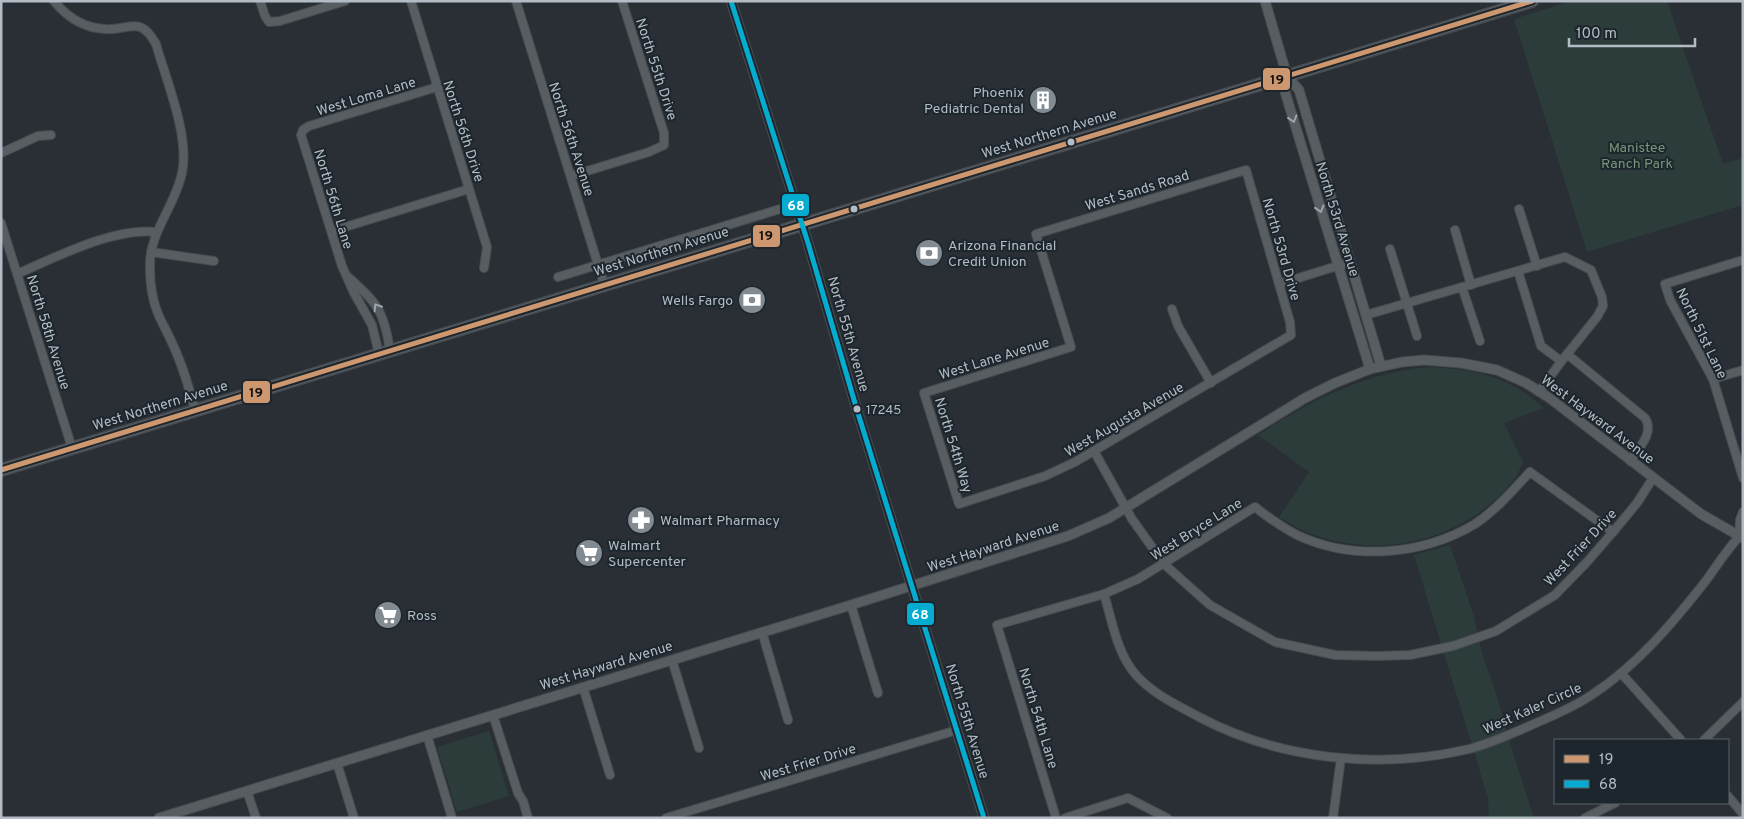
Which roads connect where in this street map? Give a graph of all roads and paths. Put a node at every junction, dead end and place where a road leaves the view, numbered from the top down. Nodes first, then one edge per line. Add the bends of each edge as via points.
1 (54, 1) edge
2 (260, 1) edge
3 (345, 1) edge
4 (411, 1) edge
5 (516, 1) edge
6 (622, 1) edge
7 (731, 1) edge
8 (1265, 1) edge
9 (1532, 1) edge
10 (1287, 76) junction
11 (437, 87) junction
12 (303, 130) joint
13 (51, 135) dead end
14 (1, 153) edge
15 (1320, 158) junction
16 (1306, 162) junction
17 (1246, 170) joint
18 (571, 176) junction
19 (469, 189) junction
20 (780, 209) dead end
21 (1519, 209) dead end
22 (1, 223) edge
23 (803, 224) junction
24 (1455, 230) dead end
25 (332, 231) junction
26 (156, 232) junction
27 (1390, 249) dead end
28 (151, 252) junction
29 (1743, 260) edge
30 (214, 261) dead end
31 (1350, 262) junction
32 (598, 265) junction
33 (1338, 266) junction
34 (1537, 266) junction
35 (484, 268) dead end
36 (1518, 271) junction
37 (17, 274) junction
38 (346, 274) junction
39 (558, 277) dead end
40 (604, 284) junction
41 (1279, 284) junction
42 (1471, 285) junction
43 (1462, 287) junction
44 (1408, 303) junction
45 (1172, 309) dead end
46 (1366, 315) junction
47 (1291, 334) joint
48 (1417, 336) dead end
49 (1480, 342) dead end
50 (1071, 347) joint
51 (384, 352) junction
52 (1567, 354) junction
53 (1561, 361) junction
54 (1381, 366) junction
55 (1370, 370) junction
56 (1743, 370) edge
57 (1713, 379) junction
58 (1210, 383) junction
59 (1539, 392) junction
60 (924, 393) joint
61 (195, 410) junction
62 (72, 448) junction
63 (1094, 451) junction
64 (1630, 461) junction
65 (1, 470) edge
66 (1653, 478) junction
67 (1743, 478) edge
68 (959, 504) joint
69 (1126, 507) junction
70 (1743, 512) edge
71 (1613, 532) junction
72 (1741, 536) edge
73 (1164, 564) junction
74 (912, 586) junction
75 (1104, 594) junction
76 (851, 605) junction
77 (997, 625) joint
78 (762, 632) junction
79 (672, 660) junction
80 (1621, 673) junction
81 (583, 687) junction
82 (878, 693) dead end
83 (1743, 702) edge
84 (493, 715) junction
85 (788, 720) dead end
86 (957, 730) junction
87 (427, 735) junction
88 (1680, 739) edge
89 (1705, 739) edge
90 (699, 748) dead end
91 (1341, 758) junction
92 (337, 763) junction
93 (610, 775) dead end
94 (247, 790) junction
95 (1729, 797) edge
96 (1613, 804) edge
97 (1743, 814) edge
98 (159, 818) edge
99 (256, 818) edge
100 (354, 818) edge
101 (452, 818) edge
102 (528, 818) edge
103 (666, 818) edge
104 (984, 818) edge
105 (1056, 818) edge
106 (1064, 818) edge
107 (1166, 818) edge
108 (1333, 818) edge
109 (1585, 818) edge

1 - 26 street via 76,21 91,27 106,30 130,25 142,27 156,44 183,135 184,158 176,191
2 - 3 street via 270,22
4 - 11 street, North 56th Drive
5 - 18 street, North 56th Avenue
6 - 18 street, North 55th Drive via 664,133 664,145
7 - 23 street, North 55th Avenue
8 - 10 street, North 53rd Avenue
9 - 10 main road, West Northern Avenue
10 - 15 street, North 53rd Avenue via 1298,88
10 -> 16 street, North 53rd Avenue via 1285,92
10 - 23 main road, West Northern Avenue
11 - 12 street, West Loma Lane
11 - 19 street, North 56th Drive
12 - 25 street, North 56th Lane via 301,135
13 - 14 street via 38,136
15 - 16 street
15 - 31 street, North 53rd Avenue
16 -> 33 street, North 53rd Avenue
17 - 41 street, North 53rd Drive
17 - 50 street, West Sands Road via 1036,234
18 - 32 street, North 56th Avenue
19 - 25 street
19 - 35 street, North 56th Drive via 488,247
20 - 32 street, West Northern Avenue
21 - 34 street
22 - 37 street, North 58th Avenue
23 - 40 main road, West Northern Avenue
23 - 74 street, North 55th Avenue
24 - 42 street
25 - 38 street, North 56th Lane
26 - 28 street
26 - 37 street via 143,230 86,245
27 - 44 street
28 - 30 street
28 - 61 street via 150,270 156,309 173,345
29 - 57 street, North 51st Lane via 1665,284 1670,300
31 - 33 street
31 - 46 street, North 53rd Avenue
32 - 39 street, West Northern Avenue
32 - 40 street, North 56th Avenue
33 - 41 street
33 - 55 street, North 53rd Avenue
34 - 36 street
34 - 52 street via 1565,257 1591,270 1600,291 1603,306
36 - 42 street
36 - 53 street via 1541,346
37 - 62 street, North 58th Avenue
38 - 51 street, North 56th Lane
51 -> 38 street, North 56th Lane via 387,331 378,308
40 - 51 main road, West Northern Avenue
41 - 47 street, North 53rd Drive
42 - 43 street
43 - 44 street
43 - 49 street
44 - 46 street
44 - 48 street
45 - 58 street
46 - 54 street, North 53rd Avenue
47 - 58 street, West Augusta Avenue
50 - 60 street, West Lane Avenue
51 - 61 main road, West Northern Avenue
52 - 53 street
52 - 64 street via 1648,422 1648,435
53 - 59 street
54 - 55 street, West Hayward Avenue
54 - 59 street, West Hayward Avenue via 1424,360 1461,363 1497,370
55 - 69 street, West Hayward Avenue via 1305,398
56 - 57 street
57 - 67 street, North 51st Lane
58 - 63 street, West Augusta Avenue
59 - 64 street, West Hayward Avenue
60 - 68 street, North 54th Way
61 - 62 main road, West Northern Avenue
62 - 65 main road, West Northern Avenue
63 - 68 street, West Augusta Avenue via 1045,476
63 - 69 street, West Frier Drive
64 - 66 street, West Hayward Avenue
66 - 71 street, West Frier Drive
66 - 72 street, West Hayward Avenue via 1701,514
69 - 73 street, West Frier Drive
69 - 74 street, West Hayward Avenue via 1068,536
70 - 72 street
71 - 73 street, West Frier Drive via 1555,595 1524,615 1496,631 1453,646 1410,655 1335,655 1275,642 1210,605
71 - 73 street, West Bryce Lane via 1530,472 1495,508 1475,523 1423,546 1380,552 1324,545 1299,536 1255,507
72 - 80 street, West Kaler Circle via 1649,648
73 - 75 street, West Bryce Lane
74 - 76 street, West Hayward Avenue
74 - 86 street, North 55th Avenue
75 - 77 street, West Bryce Lane
75 - 91 street, West Kaler Circle via 1122,652 1135,674 1155,692 1216,726 1257,742
76 - 78 street, West Hayward Avenue
76 - 82 street
77 - 105 street, North 54th Lane
78 - 79 street, West Hayward Avenue
78 - 85 street
79 - 81 street, West Hayward Avenue
79 - 90 street
80 - 88 street
80 - 91 street, West Kaler Circle via 1593,694 1554,715 1470,749 1416,758
81 - 84 street, West Hayward Avenue
81 - 93 street
83 - 89 street
84 - 87 street, West Hayward Avenue
84 - 102 street
86 - 103 street, West Frier Drive
86 - 104 street, North 55th Avenue
87 - 92 street, West Hayward Avenue
87 - 101 street
91 - 108 street
92 - 94 street, West Hayward Avenue
92 - 100 street
94 - 98 street, West Hayward Avenue
94 - 99 street
95 - 97 street
96 - 109 street
106 - 107 street via 1128,798

